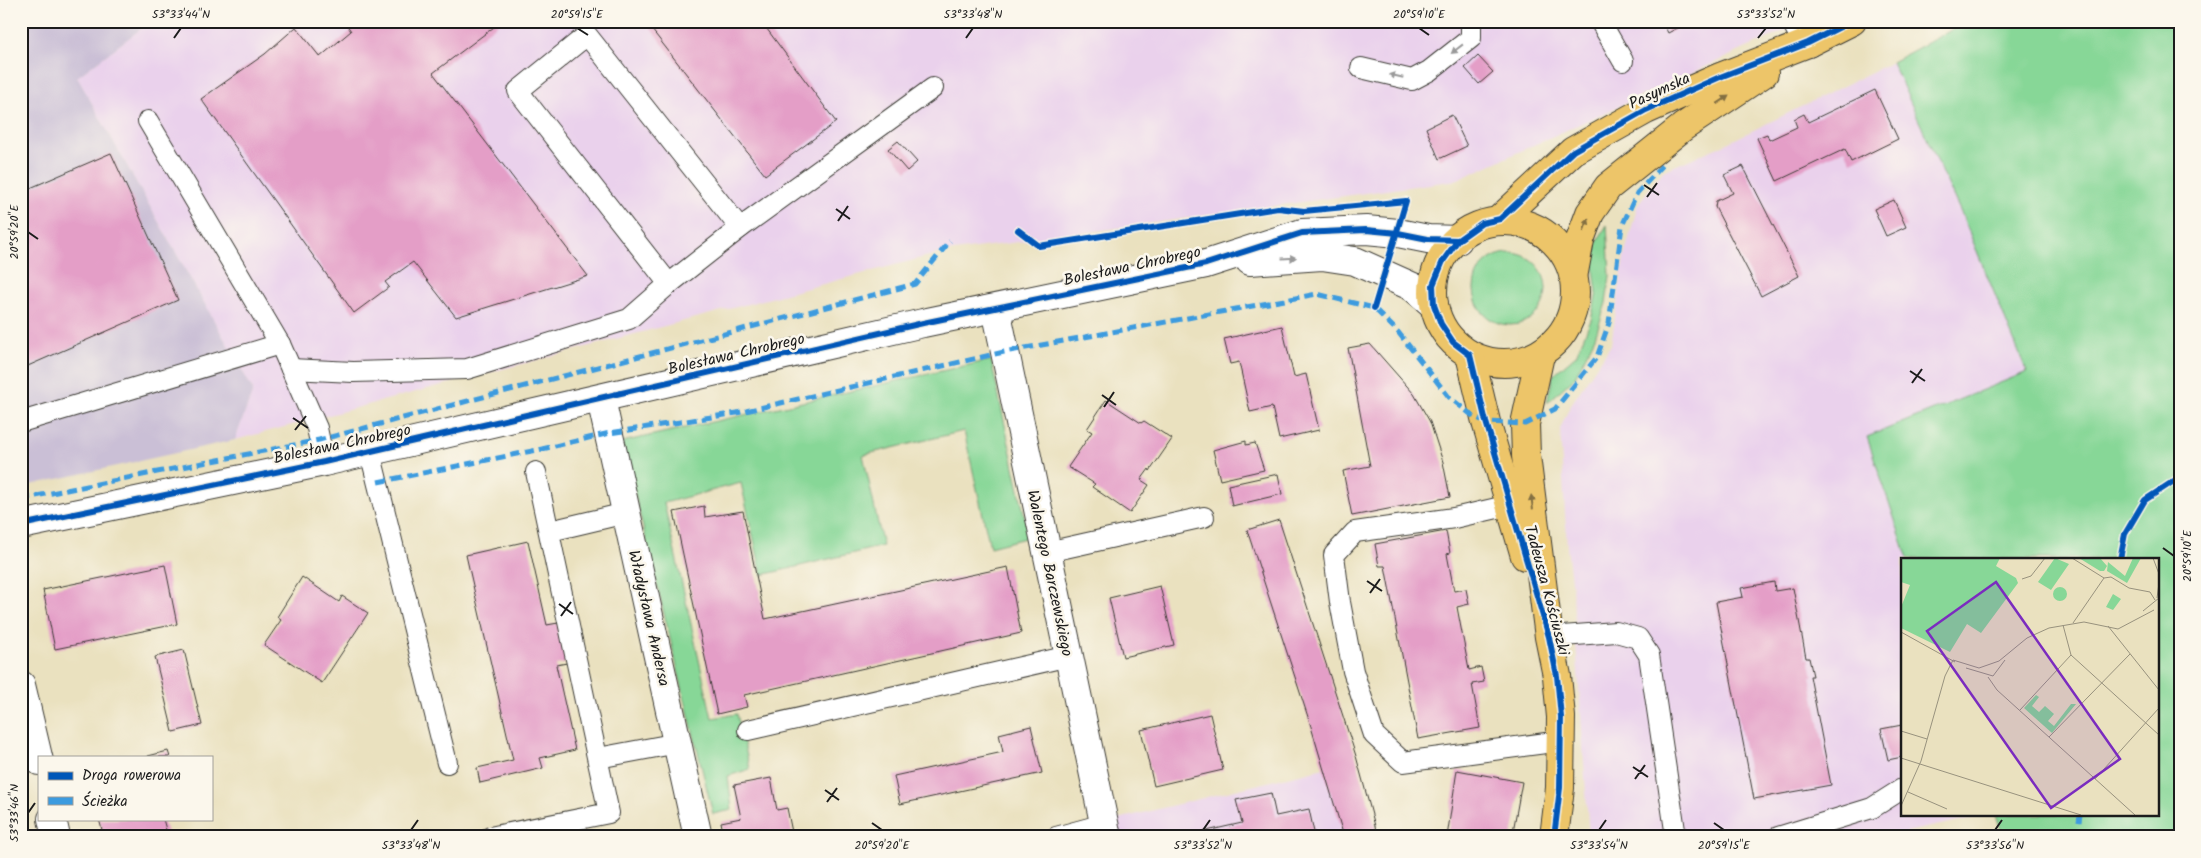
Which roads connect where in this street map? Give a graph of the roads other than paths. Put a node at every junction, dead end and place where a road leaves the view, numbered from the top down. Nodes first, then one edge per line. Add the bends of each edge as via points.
1 (1471, 21) edge
2 (1600, 21) edge
3 (1852, 21) edge
4 (1802, 32) edge
5 (1623, 61) dead end
6 (1361, 68) dead end
7 (932, 88) dead end
8 (148, 121) dead end
9 (1500, 219) junction
10 (740, 228) junction
11 (1458, 240) junction
12 (1206, 264) junction
13 (1574, 272) junction
14 (670, 284) junction
15 (1434, 305) junction
16 (996, 309) junction
17 (280, 344) junction
18 (1470, 355) junction
19 (1540, 355) junction
20 (291, 369) junction
21 (601, 399) junction
22 (21, 422) edge
23 (370, 452) junction
24 (324, 462) junction
25 (536, 472) dead end
26 (1510, 504) junction
27 (626, 512) junction
28 (1204, 517) dead end
29 (21, 524) edge
30 (550, 531) junction
31 (1047, 552) junction
32 (1549, 637) junction
33 (1069, 656) junction
34 (21, 685) edge
35 (748, 730) dead end
36 (1561, 741) junction
37 (678, 743) junction
38 (38, 757) edge
39 (598, 758) junction
40 (447, 763) dead end
41 (1901, 790) edge
42 (52, 820) edge
43 (1105, 831) edge
44 (56, 837) edge
45 (490, 837) edge
46 (698, 837) edge
47 (1056, 837) edge
48 (1554, 837) edge
49 (1676, 837) edge
50 (1778, 837) edge

1 -> 6 lane via 1472,38 1412,80
2 - 5 lane
3 - 4 main road, Pasymska
4 - 9 main road, Pasymska via 1720,77 1646,110 1573,151
13 -> 4 main road, Pasymska via 1580,240 1590,213 1608,187
7 - 10 lane
8 - 17 lane
9 - 11 main road via 1482,223
9 - 13 main road via 1524,222 1539,230 1562,250
10 - 14 lane
10 - 14 lane via 586,35 518,91
11 - 12 street, Bolesława Chrobrego via 1366,230 1302,233
11 - 15 main road via 1443,261 1433,285
12 -> 15 street, Bolesława Chrobrego via 1322,256 1355,261 1413,287
12 - 16 street, Bolesława Chrobrego
13 - 19 main road via 1574,291 1568,316 1552,344
14 - 20 lane via 629,319 467,369 353,372
15 - 18 main road via 1453,342
16 - 21 street, Bolesława Chrobrego via 923,323
16 - 31 street, Walentego Barczewskiego
17 - 20 lane
17 - 22 lane
18 - 19 main road via 1490,362 1510,363
18 - 26 main road, Tadeusza Kościuszki
32 -> 19 main road, Tadeusza Kościuszki via 1526,456 1525,424
20 - 24 lane via 317,428
21 - 23 street, Bolesława Chrobrego
21 - 27 street, Władysława Andersa
23 - 24 street, Bolesława Chrobrego
23 - 40 lane
24 - 29 street, Bolesława Chrobrego
25 - 30 lane
26 - 32 main road, Tadeusza Kościuszki
26 - 36 lane via 1454,518 1355,532 1334,555 1353,671 1374,735 1402,762
27 - 30 lane
27 - 37 street, Władysława Andersa
28 - 31 lane
30 - 39 lane
31 - 33 street, Walentego Barczewskiego
32 - 36 main road, Tadeusza Kościuszki
32 - 49 lane via 1616,632 1638,638 1649,655
33 - 35 lane
33 - 43 street, Walentego Barczewskiego
34 - 38 street
36 - 48 main road, Tadeusza Kościuszki
37 - 39 lane
37 - 46 street, Władysława Andersa
39 - 45 lane via 609,814
41 - 50 lane via 1872,808
42 - 44 street
43 - 47 lane

